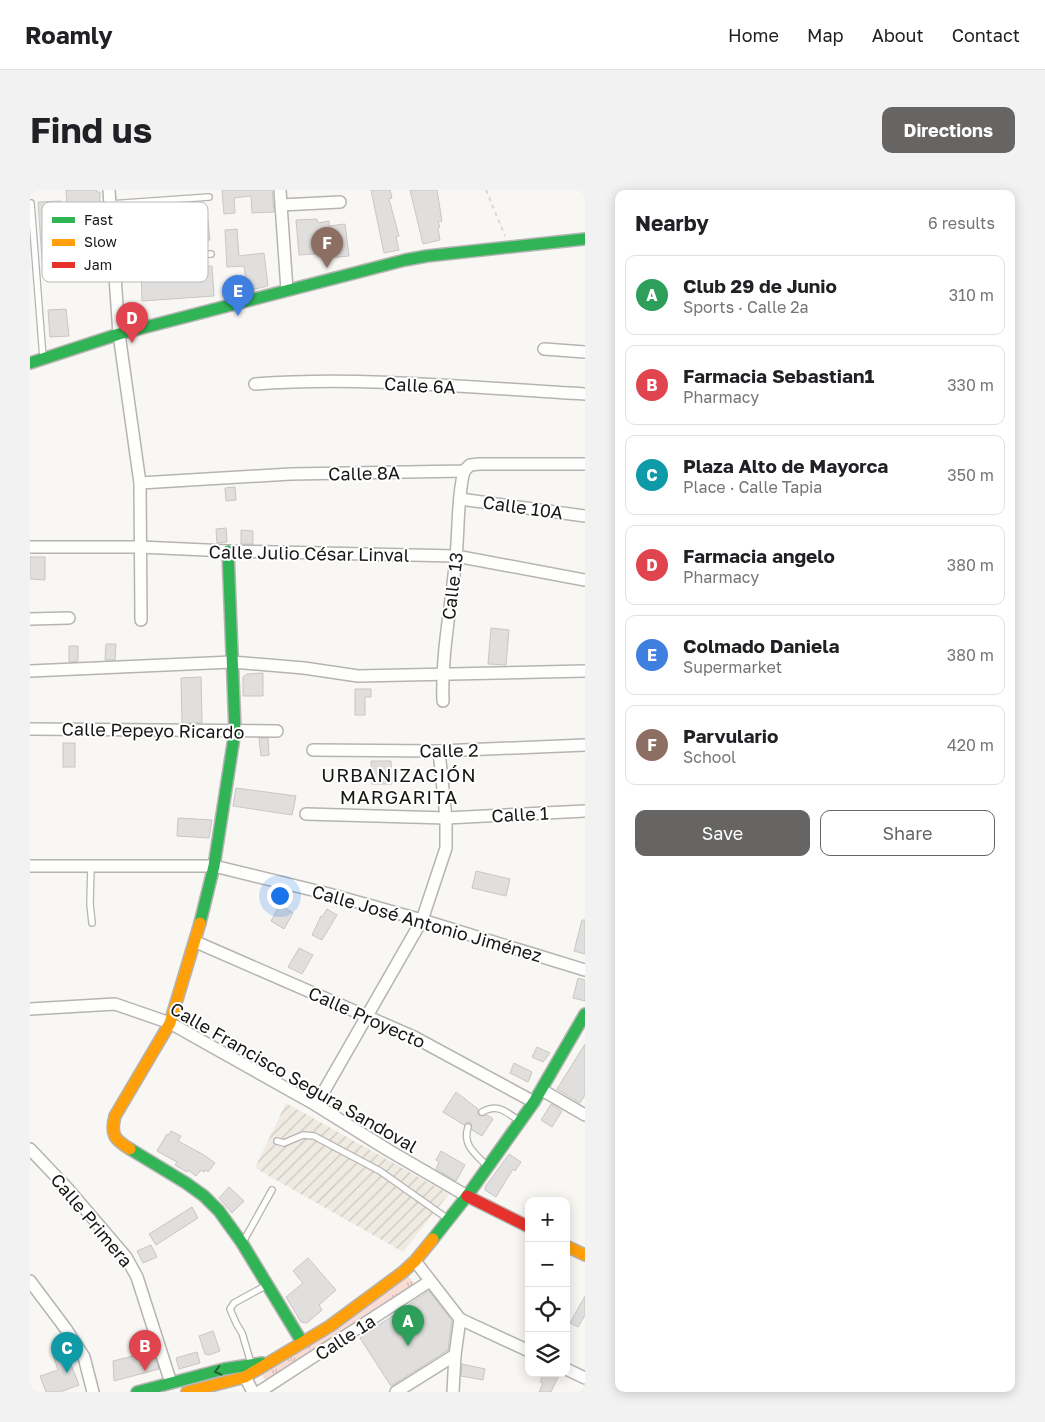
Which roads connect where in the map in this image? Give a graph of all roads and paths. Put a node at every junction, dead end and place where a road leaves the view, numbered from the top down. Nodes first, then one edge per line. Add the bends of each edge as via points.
1 (280, 190) edge
2 (486, 190) edge
3 (208, 197) dead end
4 (138, 202) edge
5 (340, 202) dead end
6 (31, 203) edge
7 (281, 205) junction
8 (585, 239) edge
9 (509, 247) junction
10 (208, 254) edge
11 (212, 254) dead end
12 (116, 282) edge
13 (287, 290) junction
14 (119, 334) junction
15 (544, 348) dead end
16 (585, 352) edge
17 (43, 359) junction
18 (30, 363) edge
19 (255, 384) dead end
20 (585, 394) edge
21 (585, 464) edge
22 (464, 471) junction
23 (140, 483) junction
24 (460, 499) junction
25 (585, 516) edge
26 (140, 547) junction
27 (30, 548) edge
28 (228, 552) junction
29 (456, 556) junction
30 (585, 580) edge
31 (69, 618) dead end
32 (30, 619) edge
33 (141, 620) dead end
34 (232, 662) junction
35 (30, 671) edge
36 (585, 671) edge
37 (442, 674) junction
38 (443, 701) dead end
39 (30, 728) edge
40 (235, 731) junction
41 (277, 731) dead end
42 (585, 745) edge
43 (313, 750) dead end
44 (439, 751) junction
45 (584, 811) edge
46 (306, 814) dead end
47 (446, 818) junction
48 (30, 866) edge
49 (91, 866) junction
50 (214, 866) junction
51 (422, 920) junction
52 (92, 923) dead end
53 (196, 942) junction
54 (585, 970) edge
55 (30, 1009) edge
56 (368, 1016) junction
57 (584, 1019) edge
58 (170, 1023) junction
59 (542, 1090) junction
60 (534, 1102) junction
61 (316, 1106) junction
62 (482, 1112) dead end
63 (585, 1115) edge
64 (520, 1121) junction
65 (468, 1127) dead end
66 (276, 1141) dead end
67 (30, 1149) edge
68 (488, 1167) junction
69 (272, 1190) dead end
70 (467, 1196) junction
71 (448, 1219) junction
72 (525, 1225) edge
73 (242, 1243) junction
74 (570, 1248) edge
75 (585, 1255) edge
76 (415, 1261) junction
77 (430, 1281) junction
78 (30, 1282) edge
79 (267, 1285) junction
80 (460, 1319) junction
81 (302, 1342) junction
82 (525, 1349) edge
83 (455, 1355) junction
84 (250, 1371) junction
85 (570, 1371) edge
86 (585, 1378) edge
87 (171, 1383) junction
88 (261, 1391) edge
89 (93, 1392) edge
90 (137, 1392) edge
91 (187, 1392) edge
92 (396, 1392) edge
93 (452, 1392) edge

1 - 7 street
2 - 9 path
3 - 4 lane
5 - 7 street
6 - 17 lane
7 - 13 street
8 - 9 street
9 - 13 street via 427,256
10 - 11 lane
12 - 14 street
13 - 14 street
14 - 17 street
14 - 23 street
15 - 16 street
17 - 18 street
19 - 20 street, Calle 6A via 340,381
21 - 22 street, Calle 8A via 480,464
22 - 23 street, Calle 8A via 291,474
22 - 24 street, Calle 13
23 - 26 street
24 - 25 street, Calle 10A
24 - 29 street, Calle 13
26 - 27 street, Calle Julio César Linval
26 - 28 street, Calle Julio César Linval
26 - 33 street
28 - 29 street, Calle Julio César Linval
28 - 34 street
29 - 30 street, Calle Julio César Linval
29 - 37 street, Calle 13
31 - 32 street
34 - 35 street
34 - 37 street via 358,676
34 - 40 street
36 - 37 street
37 - 38 street, Calle 13
39 - 40 street, Calle Pepeyo Ricardo
40 - 41 street, Calle Pepeyo Ricardo
40 - 50 street
42 - 44 street, Calle 2
43 - 44 street, Calle 2
44 - 47 street
45 - 47 street, Calle 1
46 - 47 street, Calle 1
47 - 51 street via 446,848
48 - 49 street, Calle José Antonio Jiménez
49 - 50 street, Calle José Antonio Jiménez
49 - 52 lane
50 - 51 street, Calle José Antonio Jiménez
50 - 53 street
51 - 54 street, Calle José Antonio Jiménez
51 - 56 street
53 - 56 street, Calle Proyecto
53 - 58 street
55 - 58 street, Calle Francisco Segura Sandoval via 115,1004
56 - 60 street, Calle Proyecto via 414,1037
56 - 61 street
57 - 59 street
58 - 61 street, Calle Francisco Segura Sandoval
58 - 73 street via 116,1112 112,1129 114,1136 124,1146 204,1196
59 - 60 street
59 - 63 street
60 - 64 street
61 - 70 street, Calle Francisco Segura Sandoval
62 - 64 lane via 497,1107
64 - 68 street
65 - 68 lane via 468,1145
66 - 71 lane via 314,1136 380,1171
67 - 87 street, Calle Primera via 130,1261
68 - 70 street
69 - 73 lane
70 - 71 street
70 - 72 street, Calle Francisco Segura Sandoval
71 - 76 street
73 - 79 street
74 - 75 street
76 - 77 street
76 - 81 street via 330,1326
77 - 80 street
77 - 88 street, Calle 1a
78 - 89 street via 84,1357
79 - 81 street
79 - 84 lane via 234,1303 230,1310 242,1333
80 - 82 street
80 - 83 street
81 - 84 street
83 - 92 street
83 - 93 street
84 -> 87 street via 224,1369
84 - 88 street
84 - 91 street
85 - 86 street
87 - 90 street

